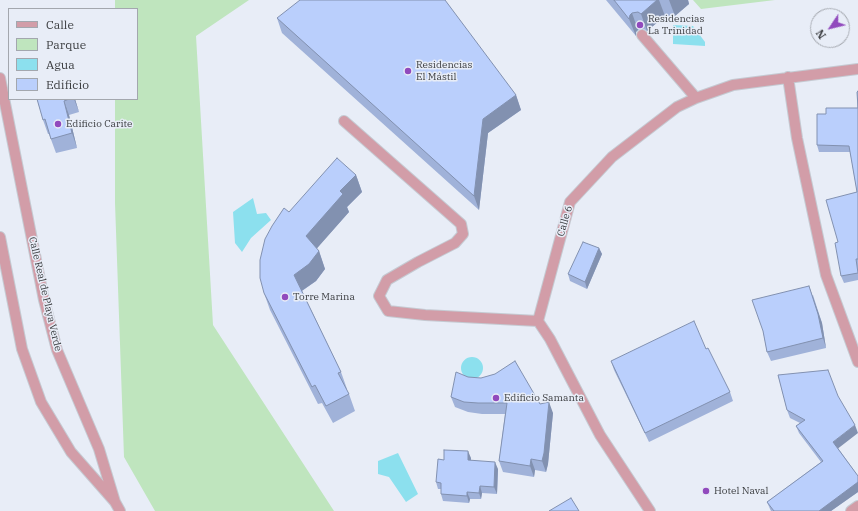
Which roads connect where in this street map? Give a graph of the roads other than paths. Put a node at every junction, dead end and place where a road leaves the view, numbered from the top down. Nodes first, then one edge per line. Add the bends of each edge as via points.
1 (642, 35) edge
2 (858, 69) edge
3 (788, 77) junction
4 (0, 78) edge
5 (696, 98) junction
6 (344, 121) dead end
7 (0, 237) edge
8 (538, 321) junction
9 (858, 362) edge
10 (858, 506) edge
11 (118, 507) edge
12 (650, 511) edge
13 (852, 511) edge

1 - 5 street
2 - 3 street, Calle 6
3 - 5 street, Calle 6 via 733,85
3 - 9 street via 797,138 826,275
4 - 11 street, Calle Real de Playa Verde via 44,300 57,350 99,449
5 - 8 street, Calle 6 via 677,107 612,157 570,202
6 - 8 street via 461,224 464,234 455,243 387,280 379,296 388,311
7 - 11 street, Calle Real de Playa Verde via 22,349 41,402 71,452
8 - 12 street via 600,435
10 - 13 street

